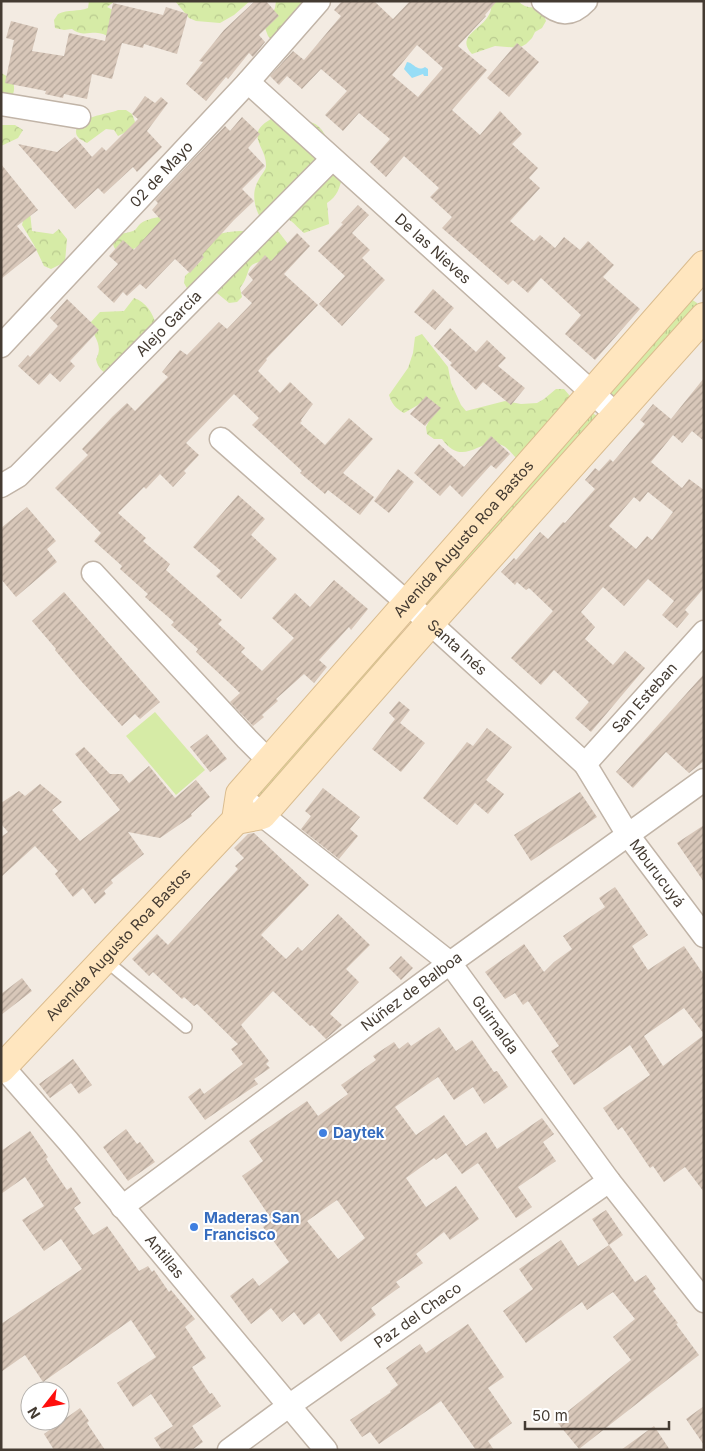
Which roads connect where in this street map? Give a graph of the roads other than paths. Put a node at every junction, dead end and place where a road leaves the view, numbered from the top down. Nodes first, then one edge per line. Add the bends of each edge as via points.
1 (319, 1) edge
2 (543, 1) edge
3 (583, 4) edge
4 (248, 82) junction
5 (1, 104) edge
6 (79, 117) dead end
7 (332, 159) junction
8 (701, 274) edge
9 (704, 317) edge
10 (1, 346) edge
11 (592, 392) junction
12 (617, 415) junction
13 (221, 439) dead end
14 (1, 486) edge
15 (93, 573) dead end
16 (406, 603) junction
17 (430, 623) junction
18 (704, 632) edge
19 (269, 761) junction
20 (584, 764) junction
21 (704, 780) edge
22 (246, 810) junction
23 (628, 835) junction
24 (704, 936) edge
25 (105, 960) junction
26 (450, 962) junction
27 (186, 1028) dead end
28 (2, 1067) edge
29 (609, 1181) junction
30 (122, 1207) junction
31 (704, 1301) edge
32 (290, 1404) junction
33 (229, 1450) edge
34 (326, 1450) edge

1 - 4 street, 02 de Mayo
2 - 3 street via 560,12 571,12
4 - 7 street, De las Nieves
4 - 10 street, 02 de Mayo
5 - 6 street
7 - 11 street, De las Nieves
7 - 14 street, Alejo García via 18,476
8 - 11 main road, Avenida Augusto Roa Bastos
9 - 12 main road, Avenida Augusto Roa Bastos
11 - 12 street, De las Nieves
11 - 16 main road, Avenida Augusto Roa Bastos
12 - 17 main road, Avenida Augusto Roa Bastos
13 - 16 street, Santa Inés
15 - 19 street
16 - 17 street, Santa Inés
16 - 19 main road, Avenida Augusto Roa Bastos
17 - 20 street, Santa Inés
17 - 22 main road, Avenida Augusto Roa Bastos
18 - 20 street, San Esteban
19 - 22 main road, Avenida Augusto Roa Bastos
20 - 23 street, Santa Inés
21 - 23 street, Núñez de Balboa
22 - 25 main road, Avenida Augusto Roa Bastos
22 - 26 street, Guirnalda
23 - 24 street, Mburucuyá
23 - 26 street, Núñez de Balboa
25 - 27 lane
25 - 28 main road, Avenida Augusto Roa Bastos
26 - 29 street, Guirnalda
26 - 30 street, Núñez de Balboa
28 - 30 street, Antillas
29 - 31 street, Guirnalda
29 - 32 street, Paz del Chaco
30 - 32 street, Antillas
32 - 33 street, Paz del Chaco
32 - 34 street, Antillas

